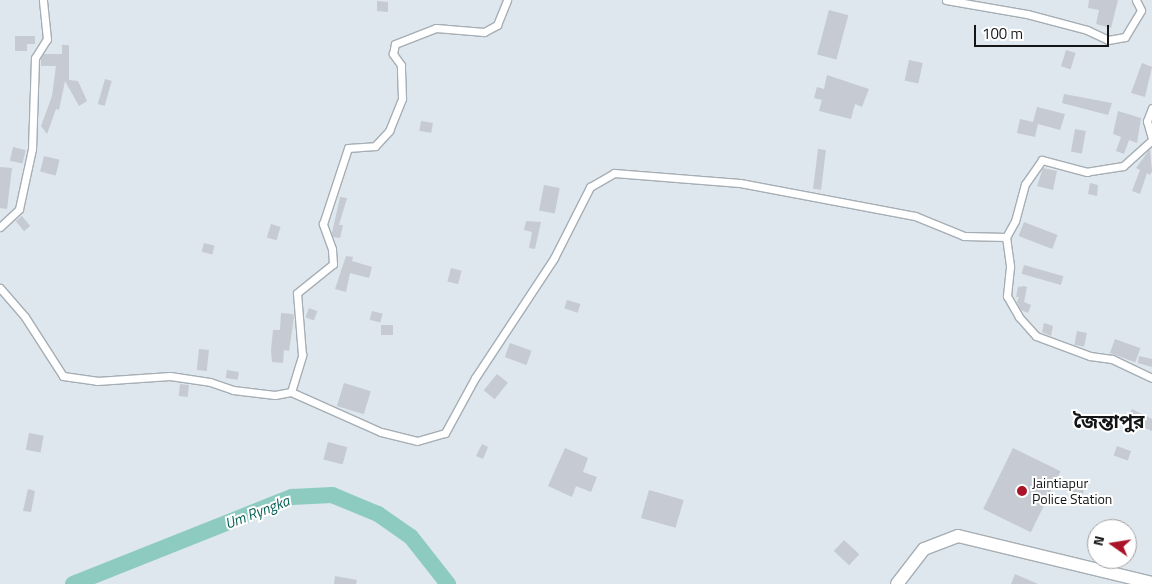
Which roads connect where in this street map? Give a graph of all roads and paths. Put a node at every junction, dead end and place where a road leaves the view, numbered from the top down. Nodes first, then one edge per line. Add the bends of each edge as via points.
1 (43, 0) edge
2 (507, 0) edge
3 (946, 0) edge
4 (1136, 0) edge
5 (1152, 108) edge
6 (1152, 139) edge
7 (0, 227) edge
8 (1006, 237) junction
9 (0, 288) edge
10 (1152, 378) edge
11 (291, 392) junction
12 (1152, 583) edge
13 (897, 584) edge

1 - 7 street via 47,39 36,58 32,149 19,209
2 - 11 street via 496,25 484,32 436,28 395,44 393,54 401,64 402,98 389,131 374,146 348,148 323,224 332,249 333,264 297,293 302,355
3 - 4 street via 1027,14 1087,30 1108,40 1125,37 1141,10
5 - 6 street via 1147,121
6 - 8 street via 1123,166 1087,172 1042,160 1025,184 1015,222
8 - 10 street via 1010,267 1007,296 1036,336 1090,356 1112,359
8 - 11 street via 964,236 915,216 740,183 614,173 590,187 554,258 474,378 446,433 417,441 381,432
9 - 11 street via 25,317 62,376 97,381 170,376 275,395
12 - 13 highway via 958,536 924,549

